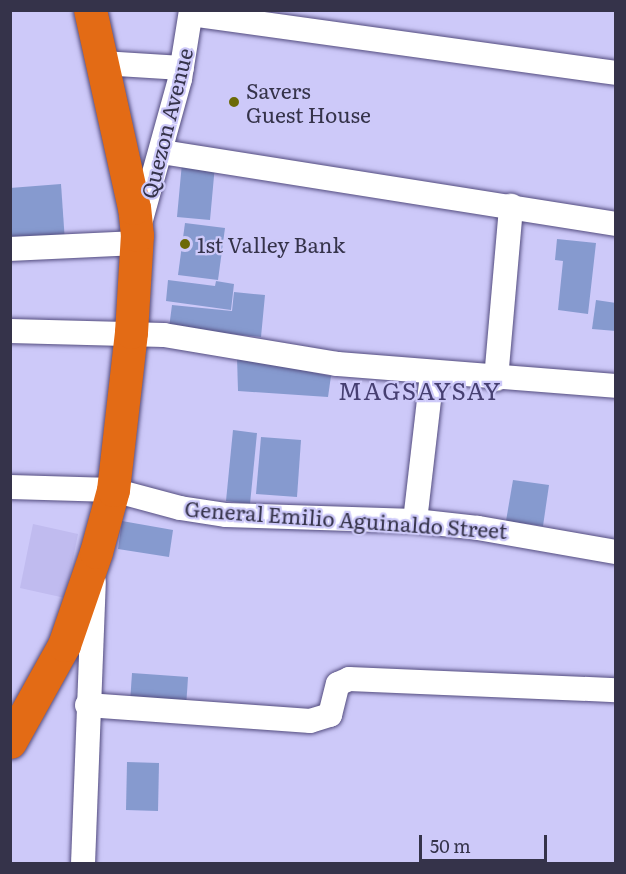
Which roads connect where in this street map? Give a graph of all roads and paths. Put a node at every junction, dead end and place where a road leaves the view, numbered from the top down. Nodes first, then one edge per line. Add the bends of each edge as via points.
1 (90, 10) edge
2 (191, 12) edge
3 (102, 63) junction
4 (182, 68) junction
5 (615, 73) edge
6 (162, 152) junction
7 (511, 206) junction
8 (615, 224) edge
9 (137, 239) junction
10 (10, 249) edge
11 (10, 331) edge
12 (131, 332) junction
13 (432, 374) junction
14 (496, 379) junction
15 (615, 386) edge
16 (10, 487) edge
17 (113, 490) junction
18 (415, 521) junction
19 (96, 552) junction
20 (615, 552) edge
21 (615, 690) edge
22 (87, 705) junction
23 (10, 742) edge
24 (83, 864) edge

1 - 3 highway
2 - 4 street, Quezon Avenue
2 - 5 street
3 - 4 street
3 - 9 highway
4 - 6 street, Quezon Avenue
6 - 7 street
6 - 9 street, Quezon Avenue
7 - 8 street
7 - 14 street
9 - 10 street
9 - 12 highway
11 - 12 street
12 - 13 street via 337,364
12 - 17 highway
13 - 14 street
13 - 18 street
14 - 15 street
16 - 17 street, General Emilio Aguinaldo Street
17 - 18 street, General Emilio Aguinaldo Street via 180,508 226,515
17 - 19 highway
18 - 20 street, General Emilio Aguinaldo Street via 522,533
19 - 22 street
19 - 23 highway via 64,645
21 - 22 street via 349,679 338,684 330,715 310,721
22 - 24 street

